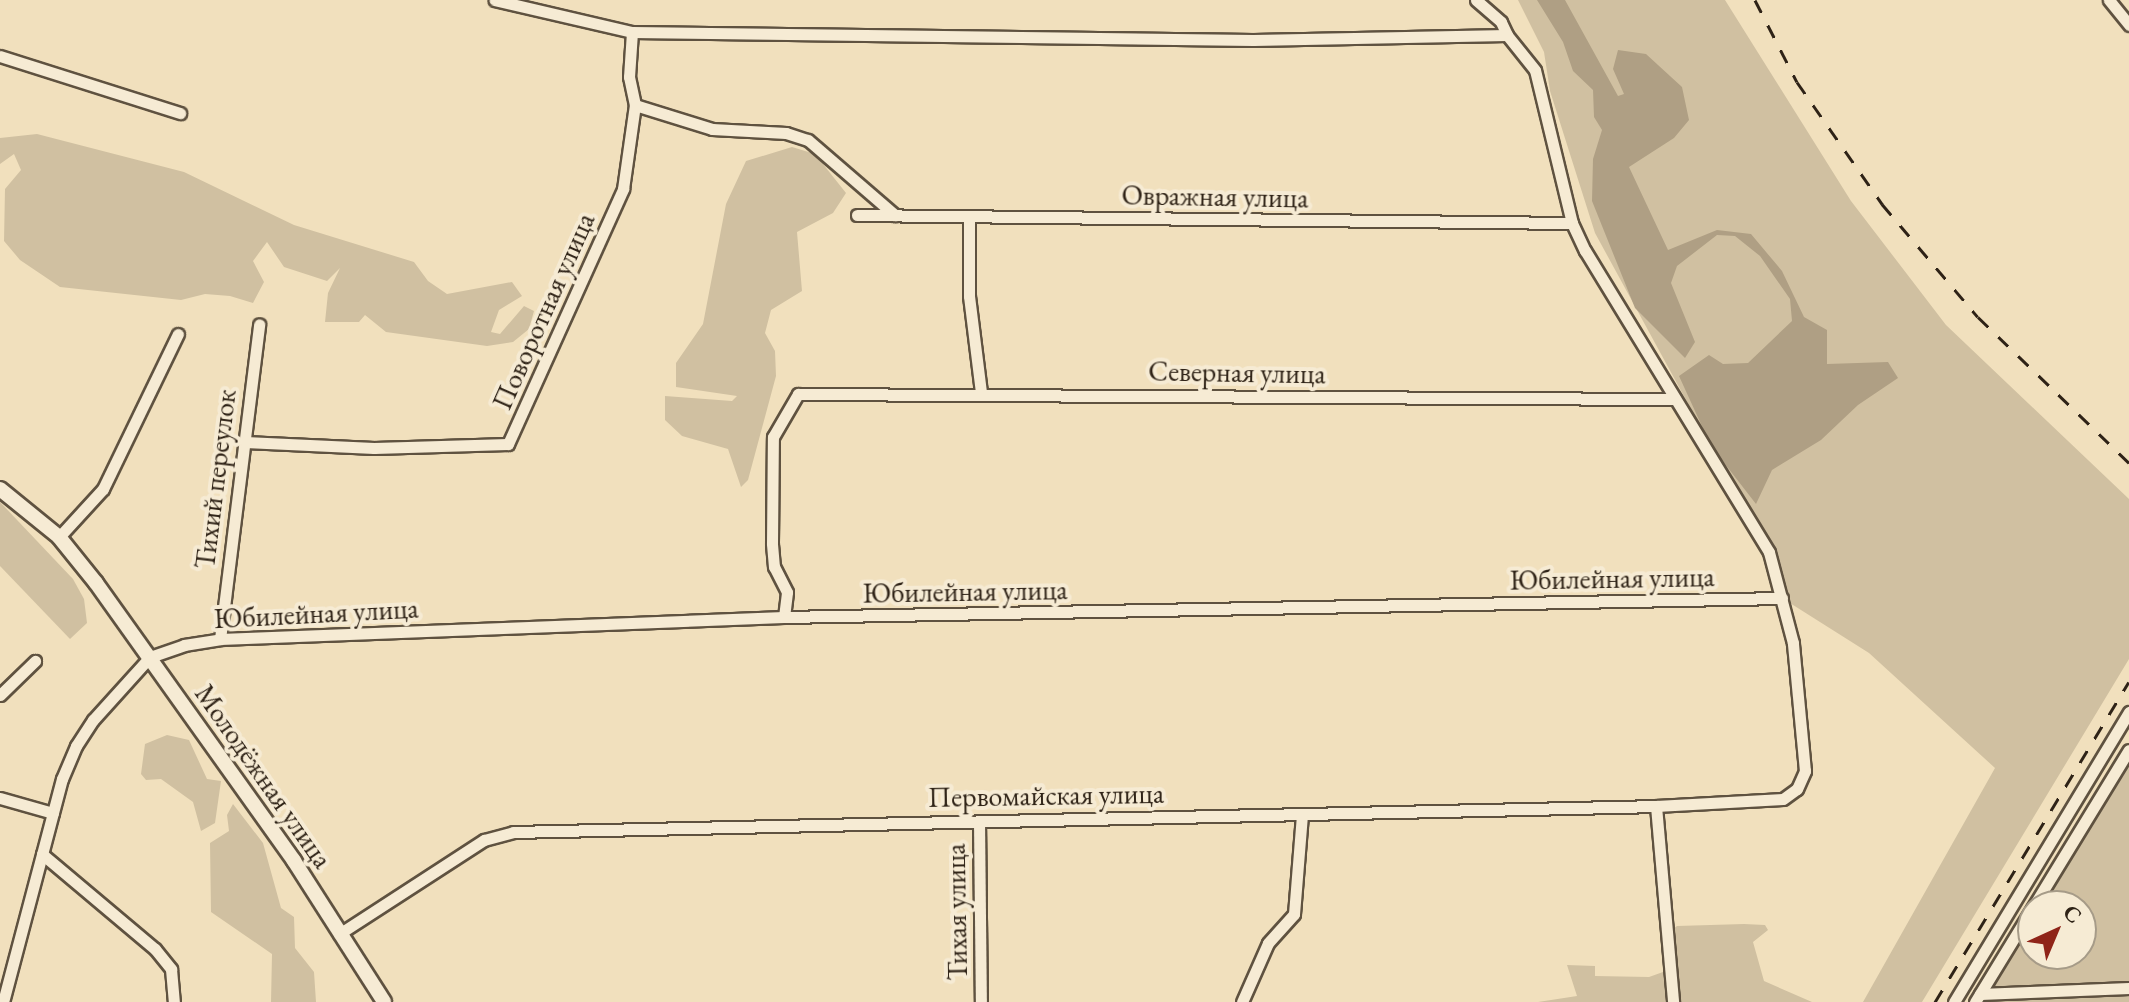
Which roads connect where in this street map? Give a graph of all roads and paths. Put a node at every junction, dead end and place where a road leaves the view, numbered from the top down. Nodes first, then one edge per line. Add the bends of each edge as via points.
1 (495, 0) edge
2 (1476, 0) edge
3 (2109, 0) edge
4 (530, 5) edge
5 (2129, 25) edge
6 (632, 32) junction
7 (1511, 37) junction
8 (0, 56) edge
9 (635, 105) junction
10 (180, 113) dead end
11 (857, 215) dead end
12 (895, 215) junction
13 (969, 220) junction
14 (1572, 223) junction
15 (259, 324) dead end
16 (178, 334) dead end
17 (981, 392) junction
18 (1675, 399) junction
19 (245, 442) junction
20 (0, 489) edge
21 (59, 537) junction
22 (1782, 598) junction
23 (784, 617) junction
24 (220, 639) junction
25 (150, 657) junction
26 (35, 661) dead end
27 (0, 695) edge
28 (2129, 712) edge
29 (2129, 750) edge
30 (0, 798) edge
31 (1656, 806) junction
32 (53, 813) junction
33 (1302, 814) junction
34 (979, 821) junction
35 (42, 854) junction
36 (339, 934) junction
37 (2129, 988) edge
38 (1977, 998) edge
39 (3, 1002) edge
40 (174, 1002) edge
41 (384, 1002) edge
42 (981, 1002) edge
43 (1242, 1002) edge
44 (1673, 1002) edge
45 (1954, 1002) edge

1 - 4 street
2 - 7 street
3 - 5 street
4 - 6 street
6 - 7 street via 1253,40
6 - 9 street, Поворотная улица via 629,77
7 - 14 street via 1535,70
8 - 10 street
9 - 12 street via 712,129 786,133 808,140
9 - 19 street, Поворотная улица via 623,189 508,444 374,448
11 - 12 street, Овражная улица
12 - 13 street, Овражная улица
13 - 14 street, Овражная улица
13 - 17 street via 969,296
14 - 18 street
15 - 19 street, Тихий переулок
16 - 21 street via 103,489
17 - 18 street, Северная улица
17 - 23 street, Северная улица via 798,394 773,437 772,543 774,567 787,592
18 - 22 street via 1769,552
19 - 24 street, Тихий переулок
20 - 21 street, Молодёжная улица
21 - 25 street, Молодёжная улица
22 - 23 street, Юбилейная улица
22 - 31 street, Первомайская улица via 1802,698 1805,771 1797,789 1783,799
23 - 24 street, Юбилейная улица
24 - 25 street, Юбилейная улица
25 - 32 street via 76,746
25 - 36 street, Молодёжная улица
26 - 27 street
28 - 45 street
29 - 38 street
30 - 32 street
31 - 33 street, Первомайская улица
31 - 44 street
32 - 35 street
33 - 34 street, Первомайская улица
33 - 43 street via 1294,914 1268,943
34 - 36 street, Первомайская улица via 497,834
34 - 42 street, Тихая улица
35 - 39 street
35 - 40 street via 155,949 171,969
36 - 41 street, Молодёжная улица
37 - 38 street

